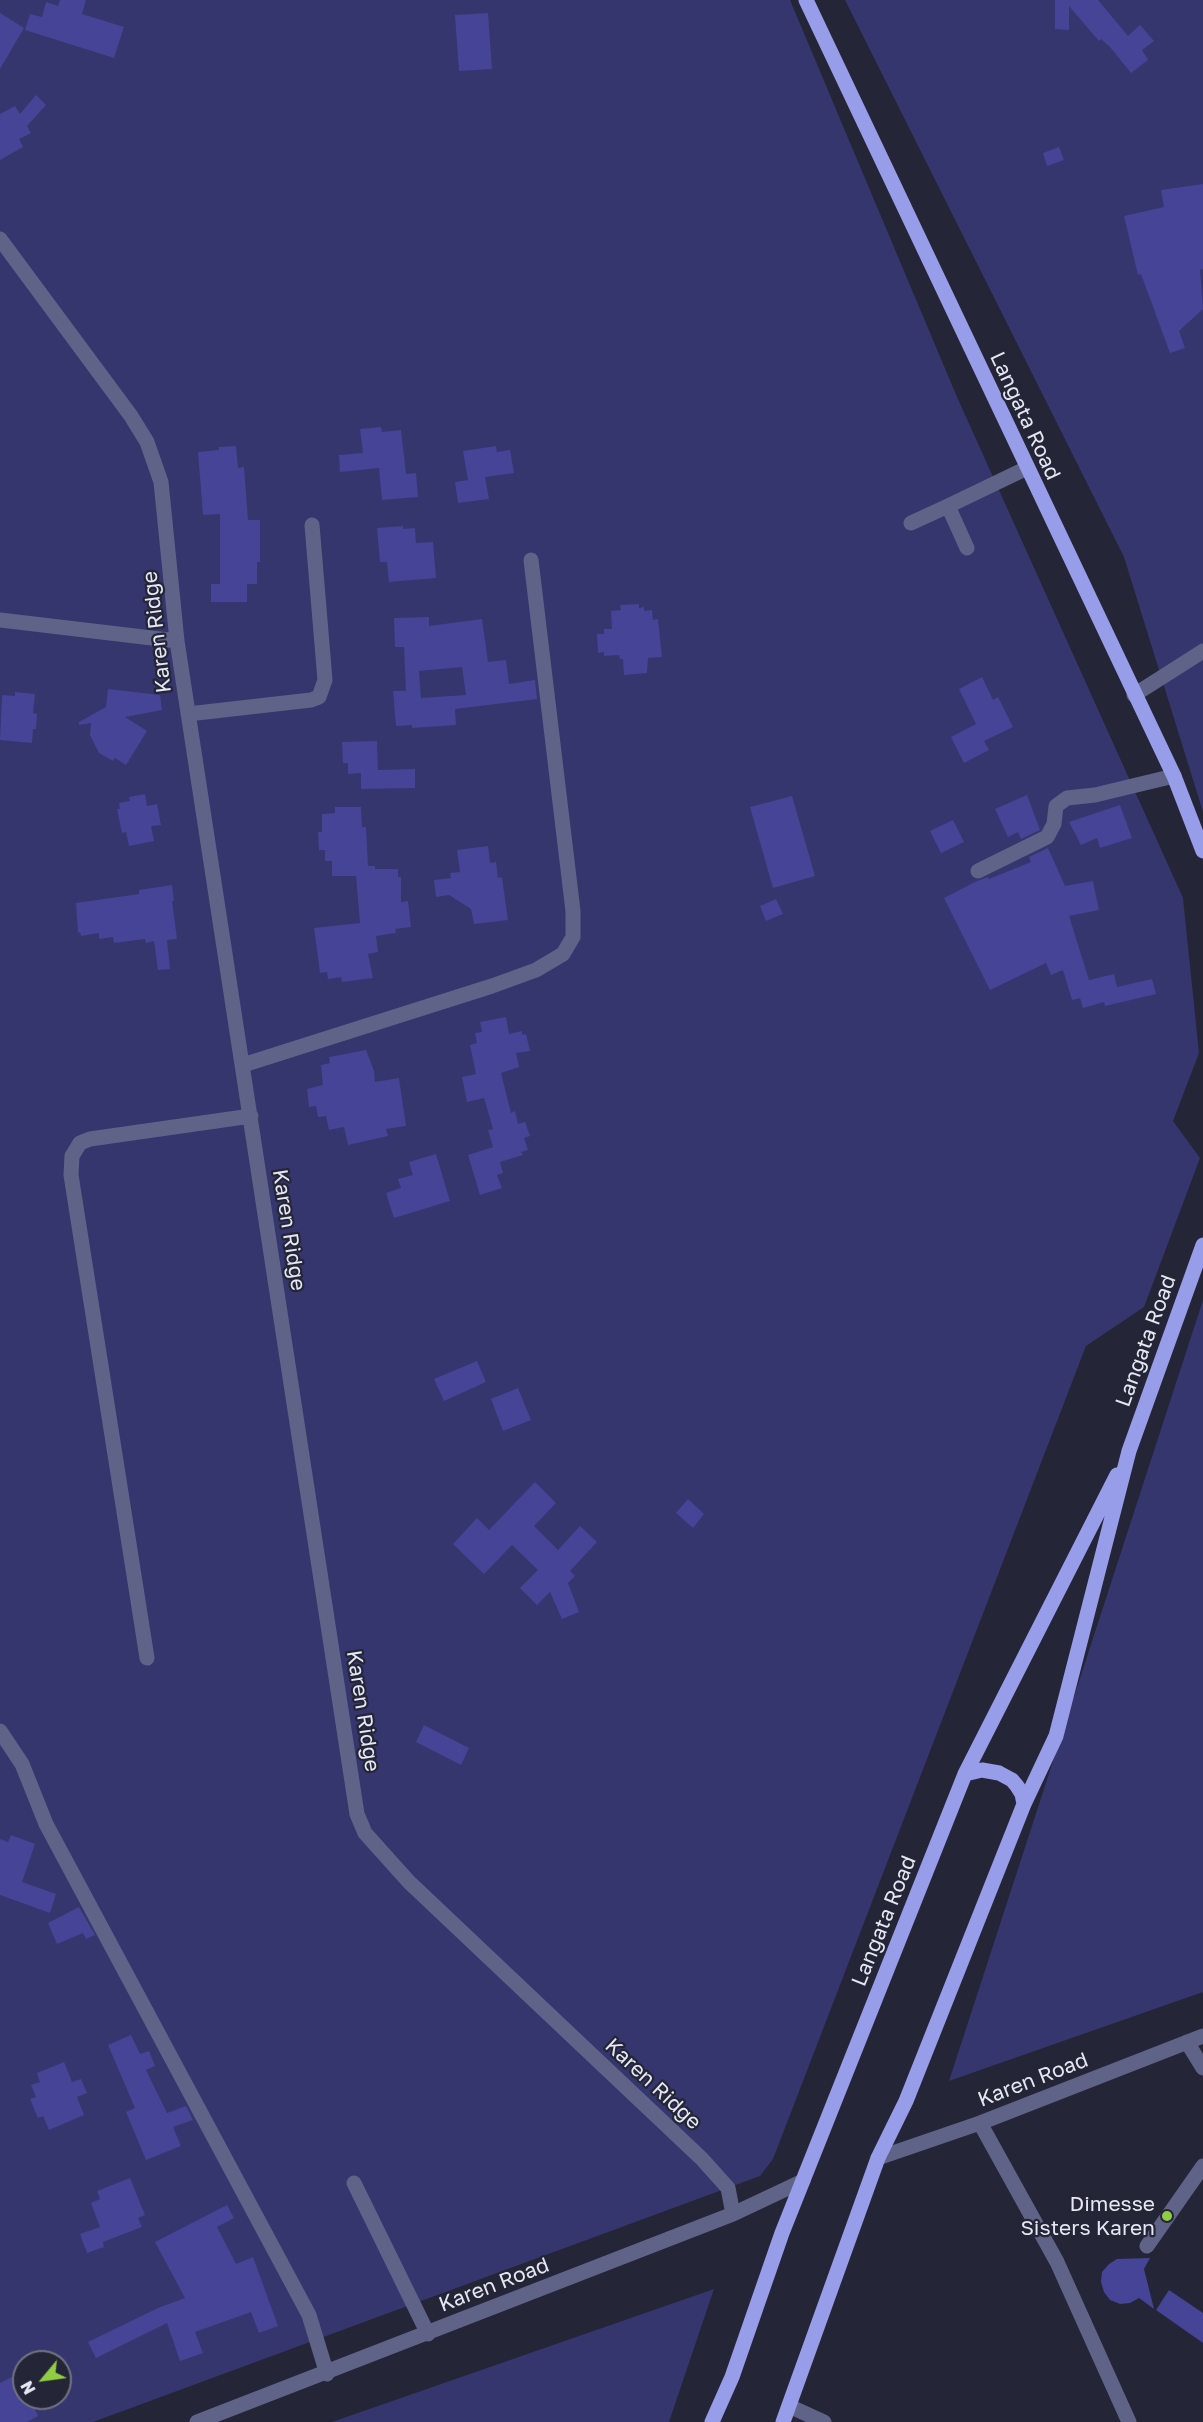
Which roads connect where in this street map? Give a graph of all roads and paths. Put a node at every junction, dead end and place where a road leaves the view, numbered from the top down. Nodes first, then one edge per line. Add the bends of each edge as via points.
1 (806, 0) edge
2 (0, 239) edge
3 (1027, 468) junction
4 (948, 506) junction
5 (911, 523) dead end
6 (312, 525) dead end
7 (968, 548) dead end
8 (531, 560) dead end
9 (0, 620) edge
10 (177, 641) junction
11 (1203, 651) edge
12 (1134, 695) junction
13 (188, 714) junction
14 (1174, 776) junction
15 (1198, 819) edge
16 (1203, 851) edge
17 (978, 871) dead end
18 (243, 1065) junction
19 (251, 1116) junction
20 (1203, 1245) edge
21 (1129, 1451) junction
22 (147, 1658) dead end
23 (0, 1731) edge
24 (965, 1774) junction
25 (1023, 1804) junction
26 (1203, 2036) edge
27 (1187, 2042) junction
28 (1203, 2068) edge
29 (980, 2123) junction
30 (878, 2158) junction
31 (1203, 2166) edge
32 (804, 2181) junction
33 (354, 2184) dead end
34 (733, 2214) junction
35 (1147, 2246) dead end
36 (428, 2334) junction
37 (327, 2374) junction
38 (789, 2406) junction
39 (198, 2422) edge
40 (712, 2422) edge
41 (783, 2422) edge
42 (824, 2422) edge
43 (1129, 2422) edge

1 - 3 main road, Langata Road
2 - 10 street, Karen Ridge via 147,442 162,492
3 - 4 street
3 - 12 main road, Langata Road
4 - 5 street
4 - 7 street
6 - 13 street via 325,680 319,697
8 - 18 street via 573,937 563,954 536,970
9 - 10 street
10 - 13 street, Karen Ridge
11 - 12 street
12 - 14 main road, Langata Road
13 - 18 street, Karen Ridge
14 - 15 main road, Langata Road
14 - 17 street via 1067,798 1056,806 1054,824 1047,837
15 - 16 main road, Langata Road
18 - 19 street, Karen Ridge
19 - 22 street via 90,1139 80,1143 72,1156 71,1175
19 - 34 street, Karen Ridge via 357,1814 365,1833 409,1882 702,2159 728,2188
20 - 21 main road, Langata Road
21 - 24 main road, Langata Road
21 - 25 main road, Langata Road via 1056,1736
23 - 37 street via 22,1764 46,1824 309,2315
24 - 25 main road via 982,1770 999,1773 1017,1786
24 - 32 main road, Langata Road
25 - 30 main road, Langata Road via 906,2101
26 - 27 street, Karen Road
27 - 28 street
27 - 29 street, Karen Road
29 - 30 street, Karen Road
29 - 43 street via 1057,2262
30 - 38 main road, Langata Road
31 - 35 street
32 - 34 street, Karen Road
32 - 40 main road, Langata Road
33 - 36 street
34 - 36 street, Karen Road
36 - 37 street, Karen Road
37 - 39 street, Karen Road
38 - 41 main road, Langata Road
38 - 42 street

